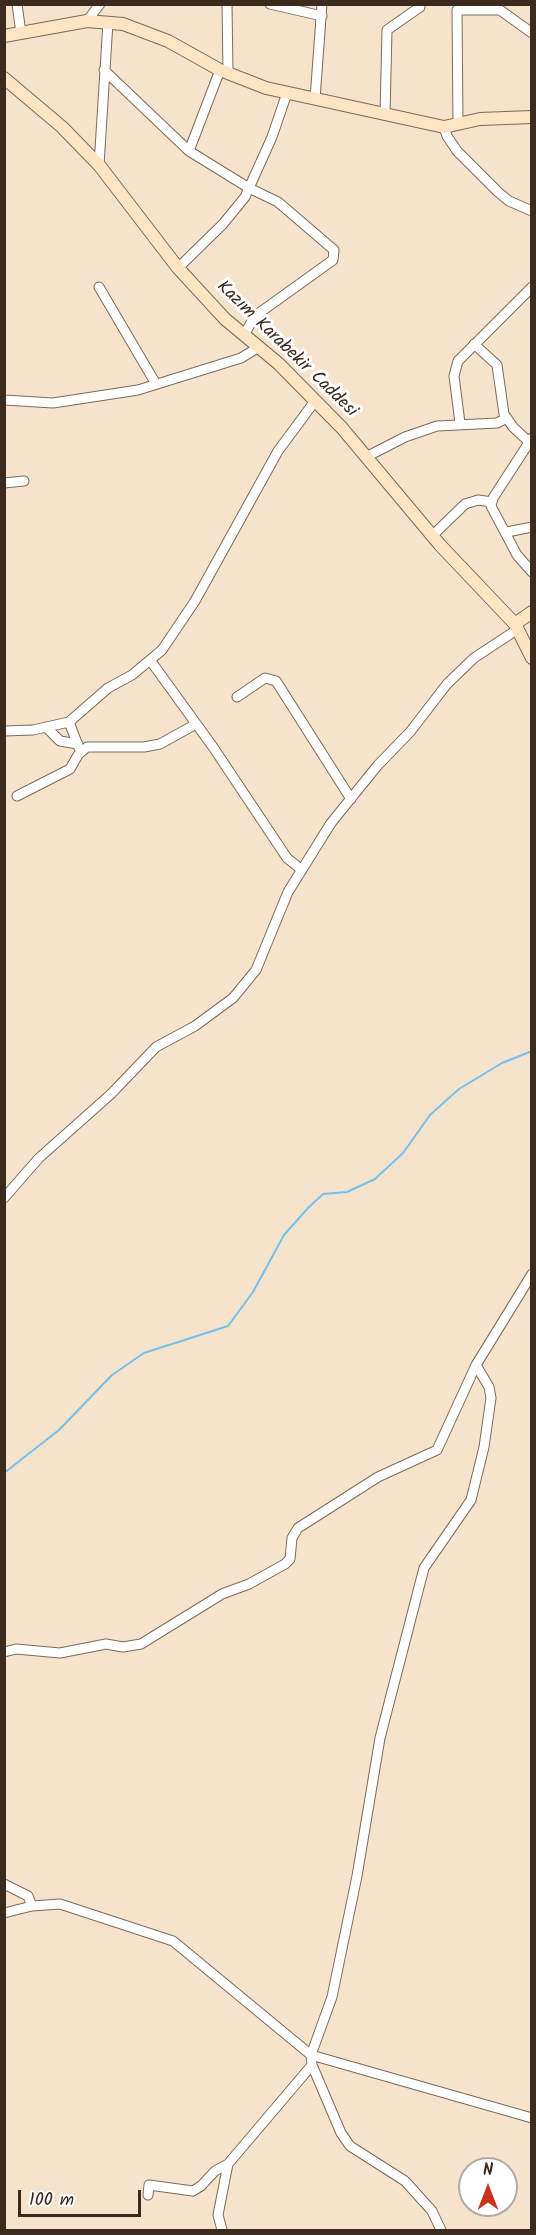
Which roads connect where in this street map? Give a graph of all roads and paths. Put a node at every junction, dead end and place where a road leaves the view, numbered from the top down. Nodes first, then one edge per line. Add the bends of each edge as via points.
1 (17, 4) edge
2 (100, 4) edge
3 (227, 4) edge
4 (270, 4) edge
5 (322, 4) edge
6 (419, 4) edge
7 (322, 15) junction
8 (87, 21) junction
9 (108, 22) junction
10 (21, 33) junction
11 (531, 33) edge
12 (4, 36) edge
13 (104, 70) junction
14 (224, 71) junction
15 (4, 78) edge
16 (287, 93) junction
17 (315, 99) junction
18 (385, 115) junction
19 (531, 117) edge
20 (458, 122) junction
21 (444, 127) junction
22 (189, 151) junction
23 (99, 165) junction
24 (249, 188) junction
25 (531, 210) edge
26 (178, 268) junction
27 (99, 287) dead end
28 (531, 287) edge
29 (244, 334) junction
30 (474, 344) junction
31 (259, 347) junction
32 (156, 384) junction
33 (4, 400) edge
34 (315, 401) junction
35 (507, 418) junction
36 (460, 423) junction
37 (530, 440) edge
38 (366, 457) junction
39 (24, 481) dead end
40 (4, 483) edge
41 (492, 502) junction
42 (531, 527) edge
43 (507, 532) junction
44 (432, 536) junction
45 (531, 572) edge
46 (531, 612) edge
47 (517, 626) junction
48 (531, 658) edge
49 (150, 660) junction
50 (237, 697) dead end
51 (69, 722) junction
52 (196, 724) junction
53 (46, 727) junction
54 (4, 731) edge
55 (79, 748) junction
56 (17, 796) dead end
57 (351, 799) junction
58 (302, 870) junction
59 (4, 1198) edge
60 (531, 1274) edge
61 (476, 1365) junction
62 (4, 1652) edge
63 (4, 1884) edge
64 (31, 1902) junction
65 (4, 1913) edge
66 (312, 2052) junction
67 (531, 2118) edge
68 (228, 2164) junction
69 (148, 2195) dead end
70 (222, 2230) edge
71 (441, 2230) edge

1 - 10 street
2 - 8 street
3 - 14 street
4 - 7 street
5 - 7 street
6 - 18 street via 387,30
7 - 17 street
8 - 9 street
8 - 10 street
9 - 13 street
9 - 14 street via 168,41
10 - 12 street
11 - 20 street via 500,10 457,10
13 - 22 street
13 - 23 street
14 - 16 street
14 - 22 street
15 - 23 street, Kazım Karabekir Caddesi via 62,127
16 - 17 street
16 - 24 street
17 - 18 street
18 - 21 street
19 - 20 street
20 - 21 street
21 - 25 street via 457,151 498,192
22 - 24 street
23 - 26 street, Kazım Karabekir Caddesi
24 - 26 street via 223,224
24 - 29 street via 278,202 333,248 335,255 255,316
26 - 29 street, Kazım Karabekir Caddesi
27 - 32 street
28 - 30 street
29 - 31 street, Kazım Karabekir Caddesi
30 - 35 street via 497,365
30 - 36 street via 455,371
31 - 32 street via 241,357
31 - 34 street, Kazım Karabekir Caddesi
32 - 33 street via 73,401
34 - 38 street, Kazım Karabekir Caddesi
34 - 49 street via 278,451 174,636
35 - 36 street via 497,423
35 - 37 street
36 - 38 street via 405,437
37 - 41 street
38 - 44 street, Kazım Karabekir Caddesi
39 - 40 street
41 - 43 street via 493,513
41 - 44 street via 478,500 465,504
42 - 43 street
43 - 45 street via 517,555
44 - 47 street, Kazım Karabekir Caddesi
46 - 47 street
47 - 48 street, Kazım Karabekir Caddesi
47 - 57 street via 458,673
49 - 51 street via 108,688
49 - 52 street
50 - 57 street via 265,678 276,681
51 - 53 street
51 - 55 street
52 - 55 street via 160,744
52 - 58 street via 286,858
53 - 54 street
53 - 55 street via 60,741
55 - 56 street via 70,769
57 - 58 street
58 - 59 street via 282,904 256,970 233,998 195,1026 156,1047 39,1158
60 - 61 street
61 - 62 street via 437,1450 378,1477 297,1528 290,1559 268,1575 222,1594 141,1644 106,1644 60,1653 16,1649
61 - 66 street via 491,1398 484,1447 471,1500 424,1569 380,1738 332,1997
63 - 64 street
64 - 65 street
64 - 66 street via 60,1904 173,1941
66 - 67 street
66 - 68 street
66 - 71 street via 341,2133 350,2146 405,2181 432,2211
68 - 69 street via 193,2191 149,2185
68 - 70 street via 218,2216

